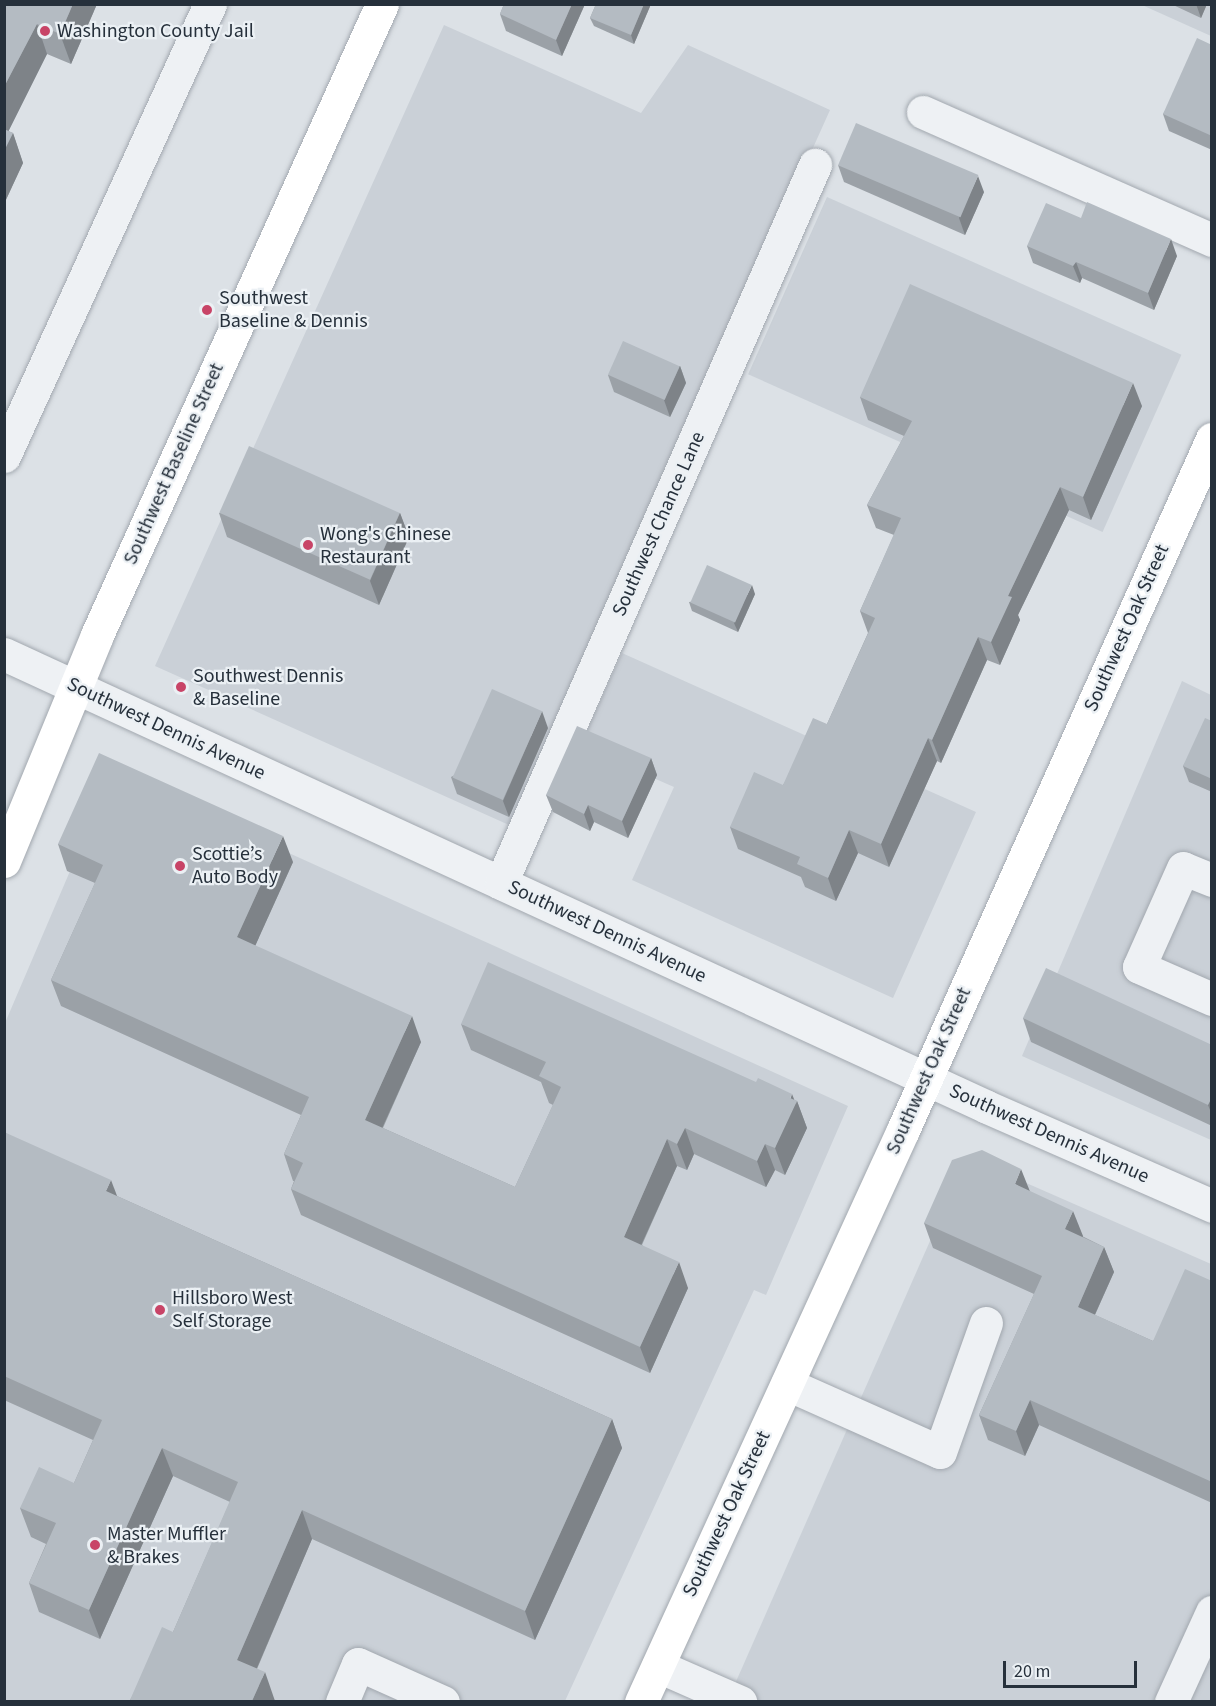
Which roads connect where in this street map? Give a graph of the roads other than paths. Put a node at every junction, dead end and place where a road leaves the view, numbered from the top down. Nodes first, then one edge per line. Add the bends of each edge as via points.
1 (210, 4) edge
2 (382, 4) edge
3 (923, 112) dead end
4 (815, 165) dead end
5 (1212, 240) edge
6 (1212, 439) edge
7 (4, 456) edge
8 (4, 654) edge
9 (76, 687) junction
10 (4, 861) edge
11 (1212, 880) edge
12 (501, 883) junction
13 (1212, 999) edge
14 (926, 1079) junction
15 (1210, 1203) edge
16 (986, 1323) dead end
17 (787, 1384) junction
18 (1212, 1612) edge
19 (658, 1666) junction
20 (342, 1701) edge
21 (443, 1701) edge
22 (641, 1701) edge
23 (740, 1701) edge
24 (1171, 1701) edge

1 - 7 street
2 - 9 highway, Southwest Baseline Street
3 - 5 street
4 - 12 street, Southwest Chance Lane
6 - 14 highway, Southwest Oak Street
8 - 9 street, Southwest Dennis Avenue
9 - 10 highway, Southwest Baseline Street
9 - 12 street, Southwest Dennis Avenue
11 - 13 street via 1183,868 1139,967
12 - 14 street, Southwest Dennis Avenue
14 - 15 street, Southwest Dennis Avenue
14 - 17 highway, Southwest Oak Street
16 - 17 street via 940,1452
17 - 19 highway, Southwest Oak Street
18 - 24 street
19 - 22 highway, Southwest Oak Street
19 - 23 street
20 - 21 street via 358,1664

